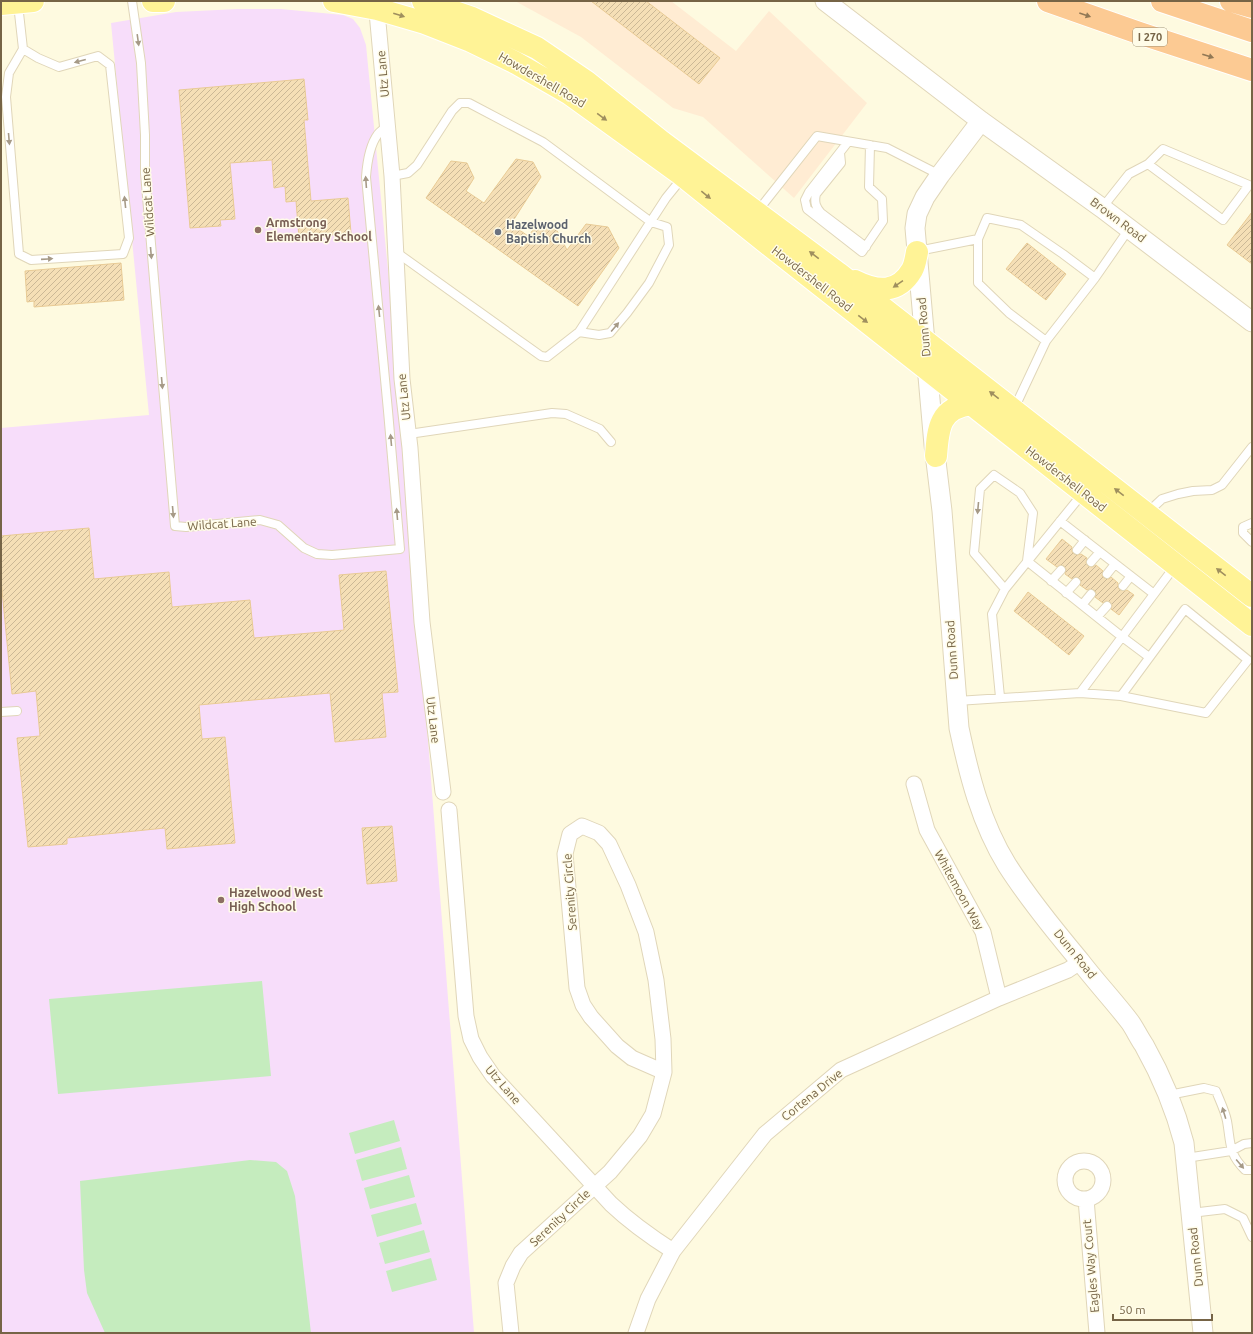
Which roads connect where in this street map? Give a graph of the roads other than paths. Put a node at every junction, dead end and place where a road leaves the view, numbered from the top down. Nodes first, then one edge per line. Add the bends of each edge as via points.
1 (132, 1) edge
2 (153, 1) edge
3 (164, 1) edge
4 (334, 1) edge
5 (423, 1) edge
6 (825, 1) edge
7 (1048, 1) edge
8 (1162, 1) edge
9 (1231, 1) edge
10 (17, 2) edge
11 (377, 5) edge
12 (1252, 7) edge
13 (1252, 31) edge
14 (23, 49) junction
15 (1252, 70) edge
16 (981, 121) junction
17 (388, 126) junction
18 (848, 142) junction
19 (870, 146) junction
20 (1148, 164) junction
21 (940, 175) junction
22 (392, 176) junction
23 (683, 176) junction
24 (1102, 208) junction
25 (757, 213) junction
26 (651, 222) junction
27 (1129, 229) junction
28 (978, 239) junction
29 (396, 252) junction
30 (917, 252) junction
31 (838, 273) junction
32 (1095, 278) junction
33 (1252, 322) edge
34 (580, 332) junction
35 (925, 341) junction
36 (1046, 341) junction
37 (928, 370) junction
38 (971, 404) junction
39 (1013, 410) junction
40 (408, 434) junction
41 (611, 442) dead end
42 (1252, 447) edge
43 (936, 456) junction
44 (1084, 492) junction
45 (1146, 513) junction
46 (1060, 521) junction
47 (1252, 523) edge
48 (1085, 540) junction
49 (1252, 542) edge
50 (1077, 550) dead end
51 (1100, 552) junction
52 (1027, 561) junction
53 (1092, 562) dead end
54 (1115, 564) junction
55 (1176, 565) junction
56 (1061, 570) dead end
57 (1107, 574) dead end
58 (1131, 576) junction
59 (1052, 581) junction
60 (1076, 582) dead end
61 (1123, 586) dead end
62 (1005, 589) junction
63 (1066, 593) junction
64 (1092, 594) dead end
65 (1154, 594) junction
66 (1252, 596) edge
67 (1082, 605) junction
68 (1107, 606) dead end
69 (1097, 618) junction
70 (1252, 625) edge
71 (1121, 636) junction
72 (1150, 657) junction
73 (1080, 693) junction
74 (1121, 696) junction
75 (1000, 697) junction
76 (956, 701) junction
77 (17, 711) dead end
78 (1, 712) edge
79 (914, 784) dead end
80 (443, 792) dead end
81 (449, 810) dead end
82 (1080, 962) junction
83 (999, 998) junction
84 (664, 1072) junction
85 (1169, 1095) junction
86 (1252, 1143) edge
87 (1231, 1151) junction
88 (1186, 1158) junction
89 (1252, 1170) edge
90 (594, 1186) junction
91 (1086, 1199) dead end
92 (1191, 1213) junction
93 (1252, 1237) edge
94 (673, 1251) junction
95 (510, 1333) edge
96 (636, 1333) edge
97 (1097, 1333) edge
98 (1203, 1333) edge

1 -> 17 lane, Wildcat Lane via 141,63 145,174 175,526 260,520 278,525 304,548 317,554 400,549 366,177 371,146 378,133
2 - 3 main road
4 - 11 main road, Howdershell Road
5 - 25 main road, Howdershell Road via 472,18 537,48 587,82
6 - 16 street
7 -> 15 highway, I 270
8 - 13 highway
9 - 12 highway
10 - 14 lane
11 - 17 street, Utz Lane
11 -> 23 main road, Howdershell Road via 471,42 516,63 570,94
14 -> 14 lane via 9,73 6,97 19,254 31,260 123,254 129,238 110,65 98,56 59,66
16 - 21 street, Dunn Road
16 - 24 street, Brown Road
17 - 22 street, Utz Lane
18 - 19 lane
18 - 19 lane via 809,192 805,200 806,209 862,252 883,221 882,199 869,187
18 - 25 lane via 818,136
19 - 21 lane via 888,148
20 - 20 lane via 1223,220 1249,185 1163,149
20 - 24 lane via 1129,174
21 - 30 street, Dunn Road via 917,214
22 - 26 lane via 408,173 417,165 452,110 460,103 469,103 542,142
22 - 29 street, Utz Lane
23 - 26 lane
23 -> 37 main road, Howdershell Road
24 - 27 street, Brown Road
31 -> 25 main road, Howdershell Road
26 - 34 lane
34 -> 26 lane via 599,335 610,333 649,283 669,245 668,227
27 - 32 lane
27 - 33 street, Brown Road
28 - 30 lane
28 - 32 lane via 987,218 1021,225
28 - 36 lane via 978,284 1009,313
29 - 34 lane via 541,356 547,357
29 - 40 street, Utz Lane via 402,379
30 -> 31 main road via 913,269 897,286 876,289
30 - 35 street, Dunn Road
31 - 35 main road, Howdershell Road
32 - 36 lane
35 - 37 street, Dunn Road
39 -> 35 main road, Howdershell Road
36 - 39 lane
37 - 38 main road, Howdershell Road
37 - 43 street, Dunn Road
38 - 43 main road via 962,405 951,411 941,422
38 - 44 main road, Howdershell Road
45 -> 39 main road, Howdershell Road
40 - 41 lane via 552,413 566,414 600,429
40 - 80 street, Utz Lane via 422,622
42 - 45 lane via 1222,486 1162,499
43 - 76 street, Dunn Road
44 - 46 lane
44 - 55 main road, Howdershell Road
66 -> 45 main road, Howdershell Road
46 - 48 lane
46 - 52 lane
47 - 49 lane via 1243,527 1243,534
48 - 50 lane
48 - 51 lane
51 - 53 lane
51 - 54 lane
52 - 59 lane
52 - 62 lane
52 -> 62 lane via 1033,513 1020,494 994,475 980,489 974,553
54 - 57 lane
54 - 58 lane
55 - 65 lane
55 - 70 main road, Howdershell Road
56 - 59 lane
58 - 61 lane
58 - 65 lane
59 - 63 lane
60 - 63 lane
62 - 75 lane via 992,614
63 - 67 lane
64 - 67 lane
65 - 71 lane
67 - 69 lane
68 - 69 lane
69 - 71 lane
71 - 72 lane
71 - 73 lane
72 - 74 lane
72 - 74 lane via 1185,609 1248,660 1206,713
73 - 74 lane
73 - 75 lane
75 - 76 lane
76 - 82 street, Dunn Road via 966,761 990,834 1006,864
77 - 78 lane
79 - 83 street, Whitemoon Way via 926,830 983,932
81 - 90 street, Utz Lane via 461,968 471,1039 493,1076
82 - 83 street, Cortena Drive via 1068,970
82 - 85 street, Dunn Road via 1131,1023
83 - 94 street, Cortena Drive via 841,1070 765,1134
84 - 84 street, Serenity Circle via 656,980 646,932 609,844 599,833 582,826 570,834 565,854 577,988 591,1017 617,1046 632,1058
84 - 90 street, Serenity Circle via 653,1114 640,1136 610,1172
87 -> 85 lane via 1226,1120 1216,1091 1204,1088
85 - 88 street, Dunn Road
86 - 87 lane
87 - 88 lane
87 -> 89 lane via 1245,1170
88 - 92 street, Dunn Road
90 - 94 street, Utz Lane via 626,1218
90 - 95 street, Serenity Circle via 521,1253 513,1266 506,1284
91 - 97 street, Eagles Way Court
92 - 93 lane via 1225,1209 1243,1218
92 - 98 street, Dunn Road
94 - 96 street, Cortena Drive via 648,1299

